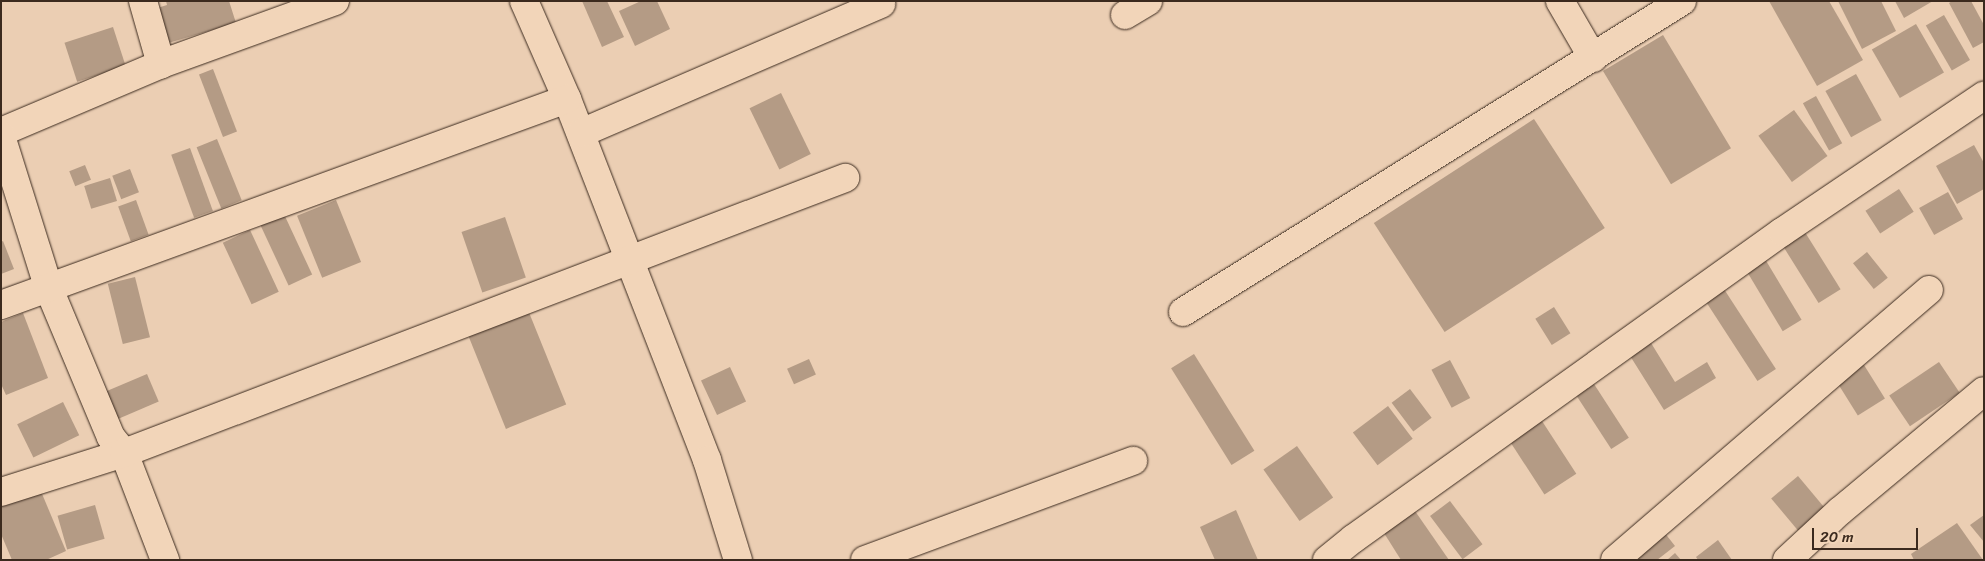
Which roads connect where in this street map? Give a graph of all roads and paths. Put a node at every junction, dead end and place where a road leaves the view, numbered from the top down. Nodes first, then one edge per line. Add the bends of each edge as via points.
1 (143, 1) edge
2 (524, 1) edge
3 (1148, 1) edge
4 (1560, 1) edge
5 (1682, 1) edge
6 (327, 3) edge
7 (881, 4) dead end
8 (1125, 16) dead end
9 (1593, 58) junction
10 (161, 64) junction
11 (1984, 96) edge
12 (567, 99) junction
13 (1, 132) edge
14 (581, 134) junction
15 (1, 136) edge
16 (845, 178) dead end
17 (630, 261) junction
18 (49, 289) junction
19 (1929, 290) dead end
20 (1, 305) edge
21 (1183, 312) dead end
22 (1984, 391) edge
23 (124, 452) junction
24 (1133, 461) dead end
25 (1, 492) edge
26 (165, 560) edge
27 (738, 560) edge
28 (865, 560) edge
29 (1327, 560) edge
30 (1615, 560) edge
31 (1787, 560) edge

1 - 10 street
2 - 12 street
3 - 8 street
4 - 9 street
5 - 9 street
6 - 10 street
7 - 14 street
9 - 21 street
10 - 13 street
11 - 29 street via 1782,232
12 - 14 street
12 - 18 street
14 - 17 street
15 - 18 street
16 - 17 street
17 - 23 street
17 - 27 street via 707,460
18 - 20 street
18 - 23 street via 111,437
19 - 30 street
22 - 31 street via 1840,511
23 - 25 street
23 - 26 street
24 - 28 street

